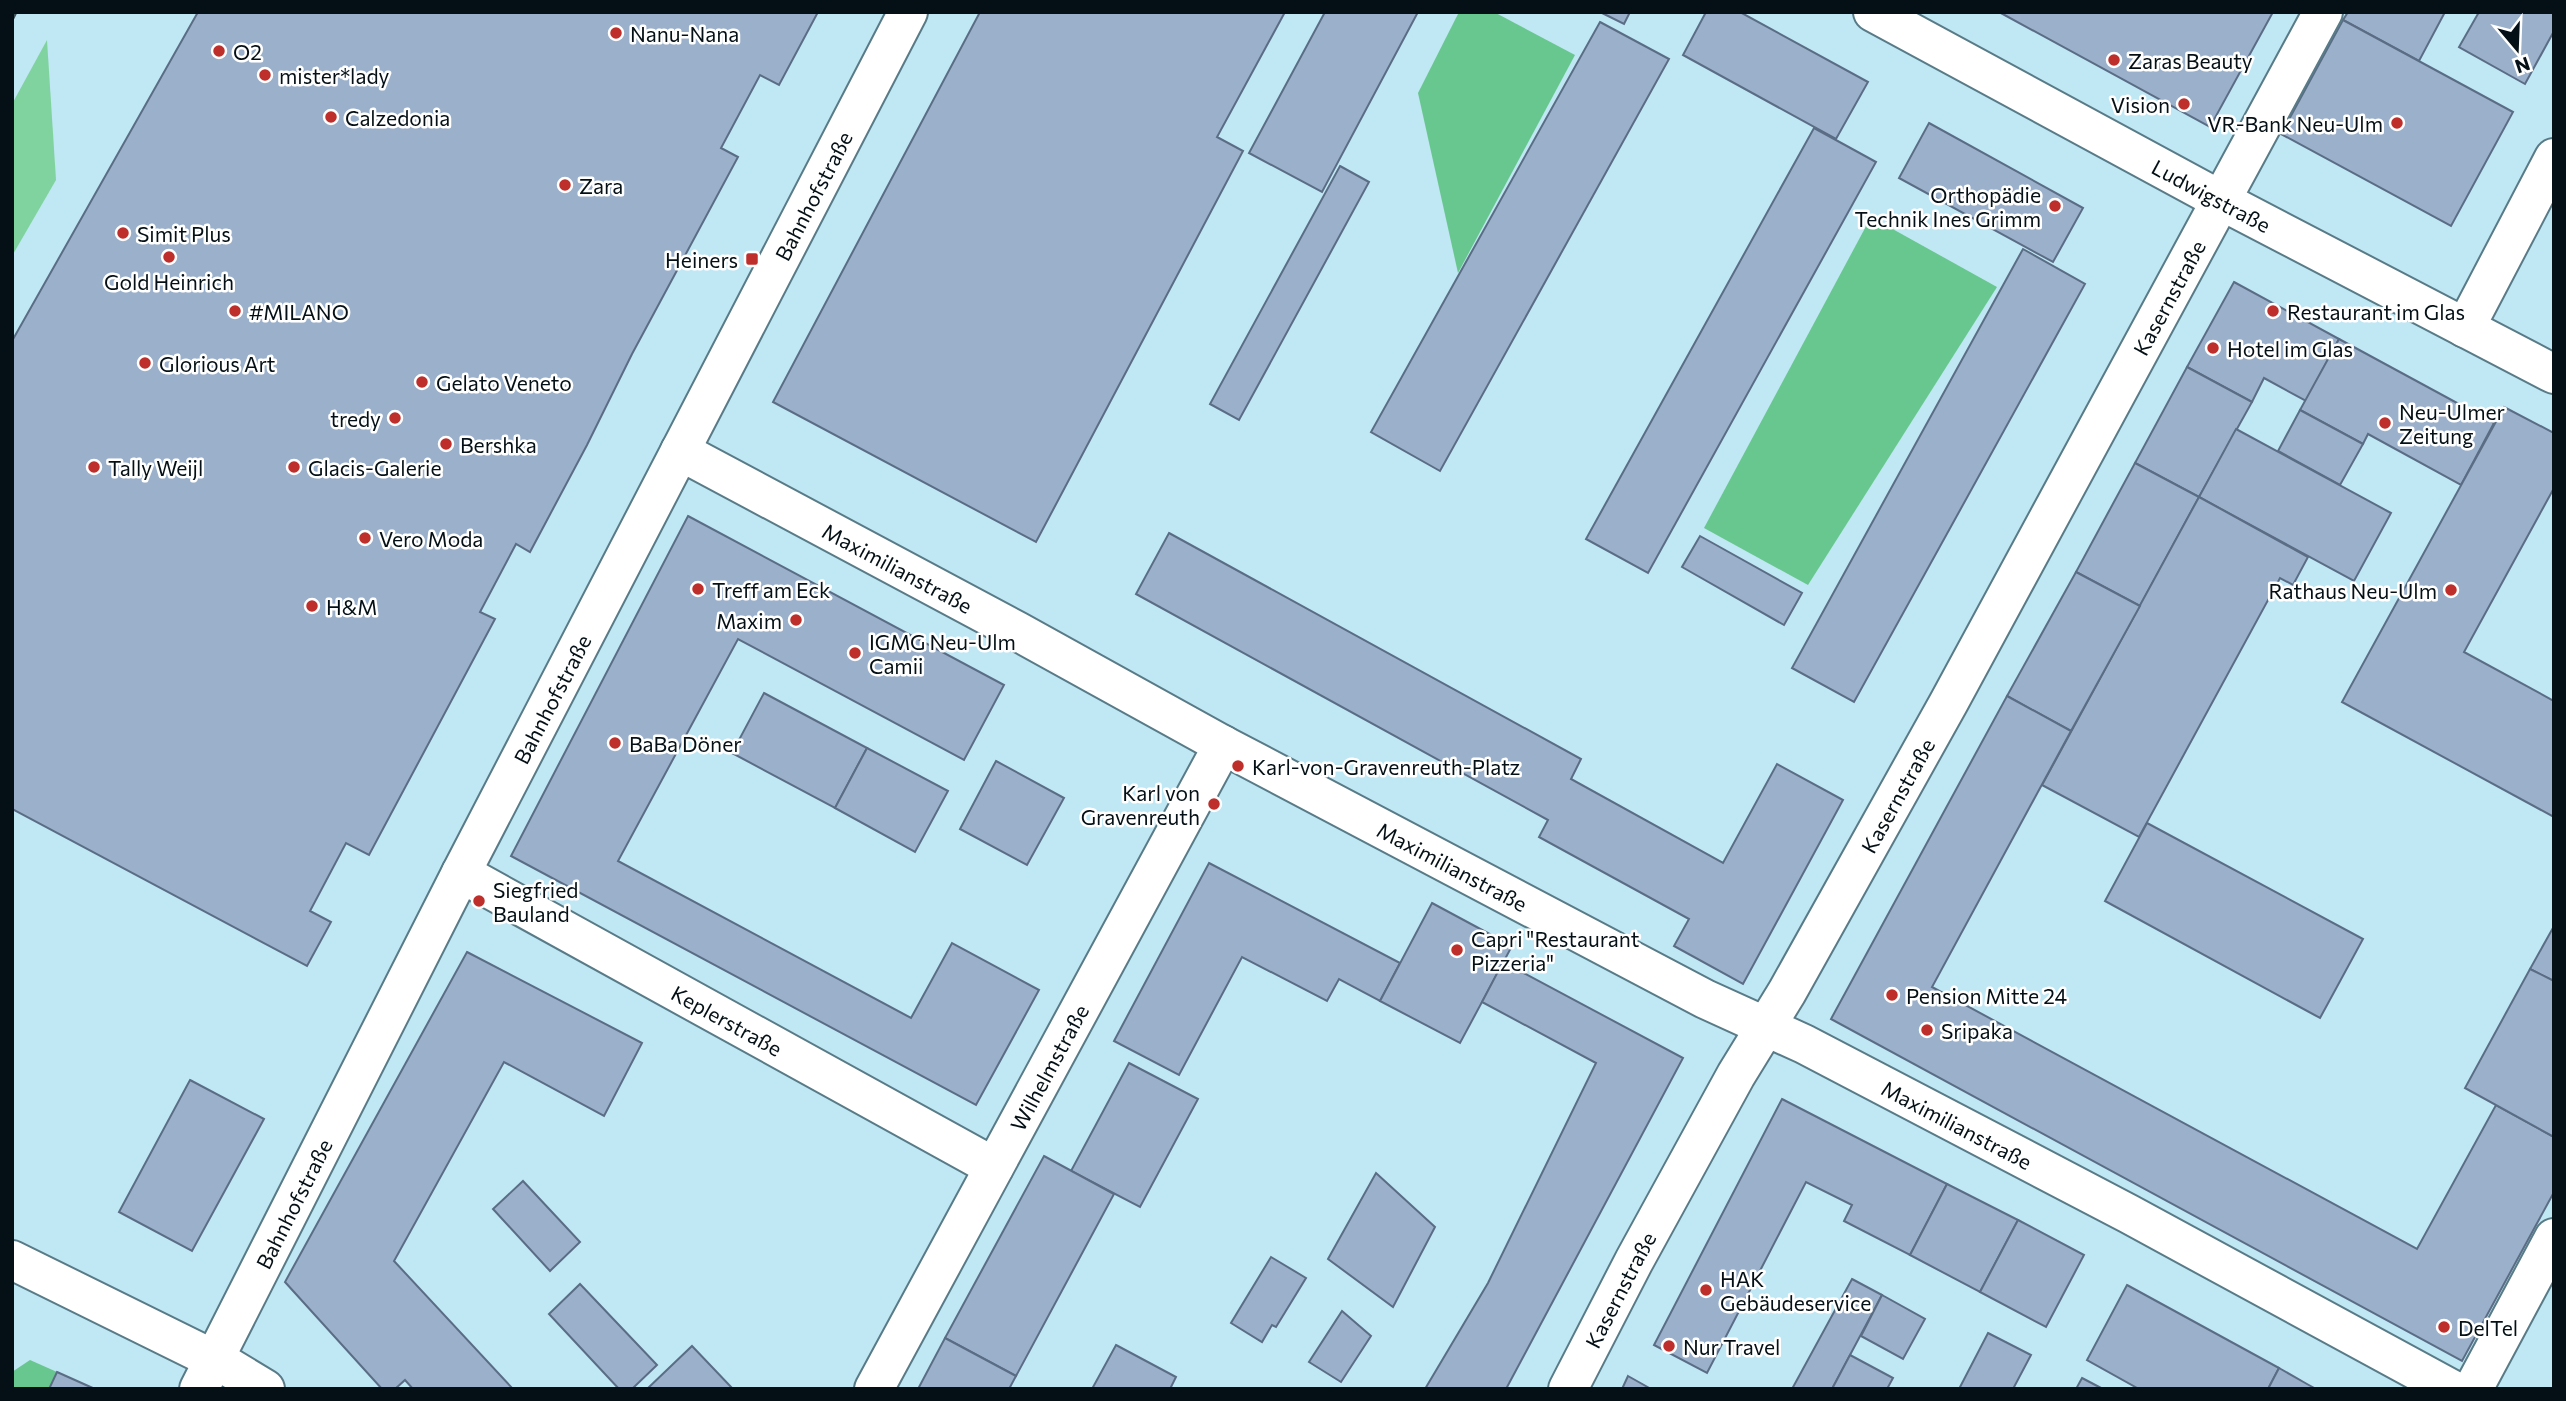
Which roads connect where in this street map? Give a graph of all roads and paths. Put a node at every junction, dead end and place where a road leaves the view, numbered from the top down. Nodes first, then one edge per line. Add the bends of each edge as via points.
1 (908, 12) edge
2 (1872, 12) edge
3 (2323, 12) edge
4 (2554, 159) edge
5 (2222, 201) junction
6 (2465, 328) junction
7 (2554, 374) edge
8 (680, 451) junction
9 (1223, 745) junction
10 (461, 873) junction
11 (1767, 1027) junction
12 (994, 1167) junction
13 (2554, 1238) edge
14 (12, 1260) edge
15 (206, 1374) edge
16 (265, 1389) edge
17 (874, 1389) edge
18 (1568, 1389) edge
19 (2451, 1389) edge
20 (2473, 1389) edge

1 - 8 street, Bahnhofstraße
2 - 5 street, Ludwigstraße
3 - 5 street, Kasernstraße
4 - 6 street
5 - 6 street, Ludwigstraße
5 - 11 street, Kasernstraße
6 - 7 street, Ludwigstraße
8 - 9 street, Maximilianstraße
8 - 10 street, Bahnhofstraße
9 - 11 street, Maximilianstraße via 1693,993
9 - 12 street, Wilhelmstraße
10 - 12 street, Keplerstraße
10 - 15 street, Bahnhofstraße
11 - 18 street, Kasernstraße via 1678,1180
11 - 19 street, Maximilianstraße via 2129,1214
12 - 17 street, Wilhelmstraße
13 - 20 street
14 - 15 street
15 - 16 street

